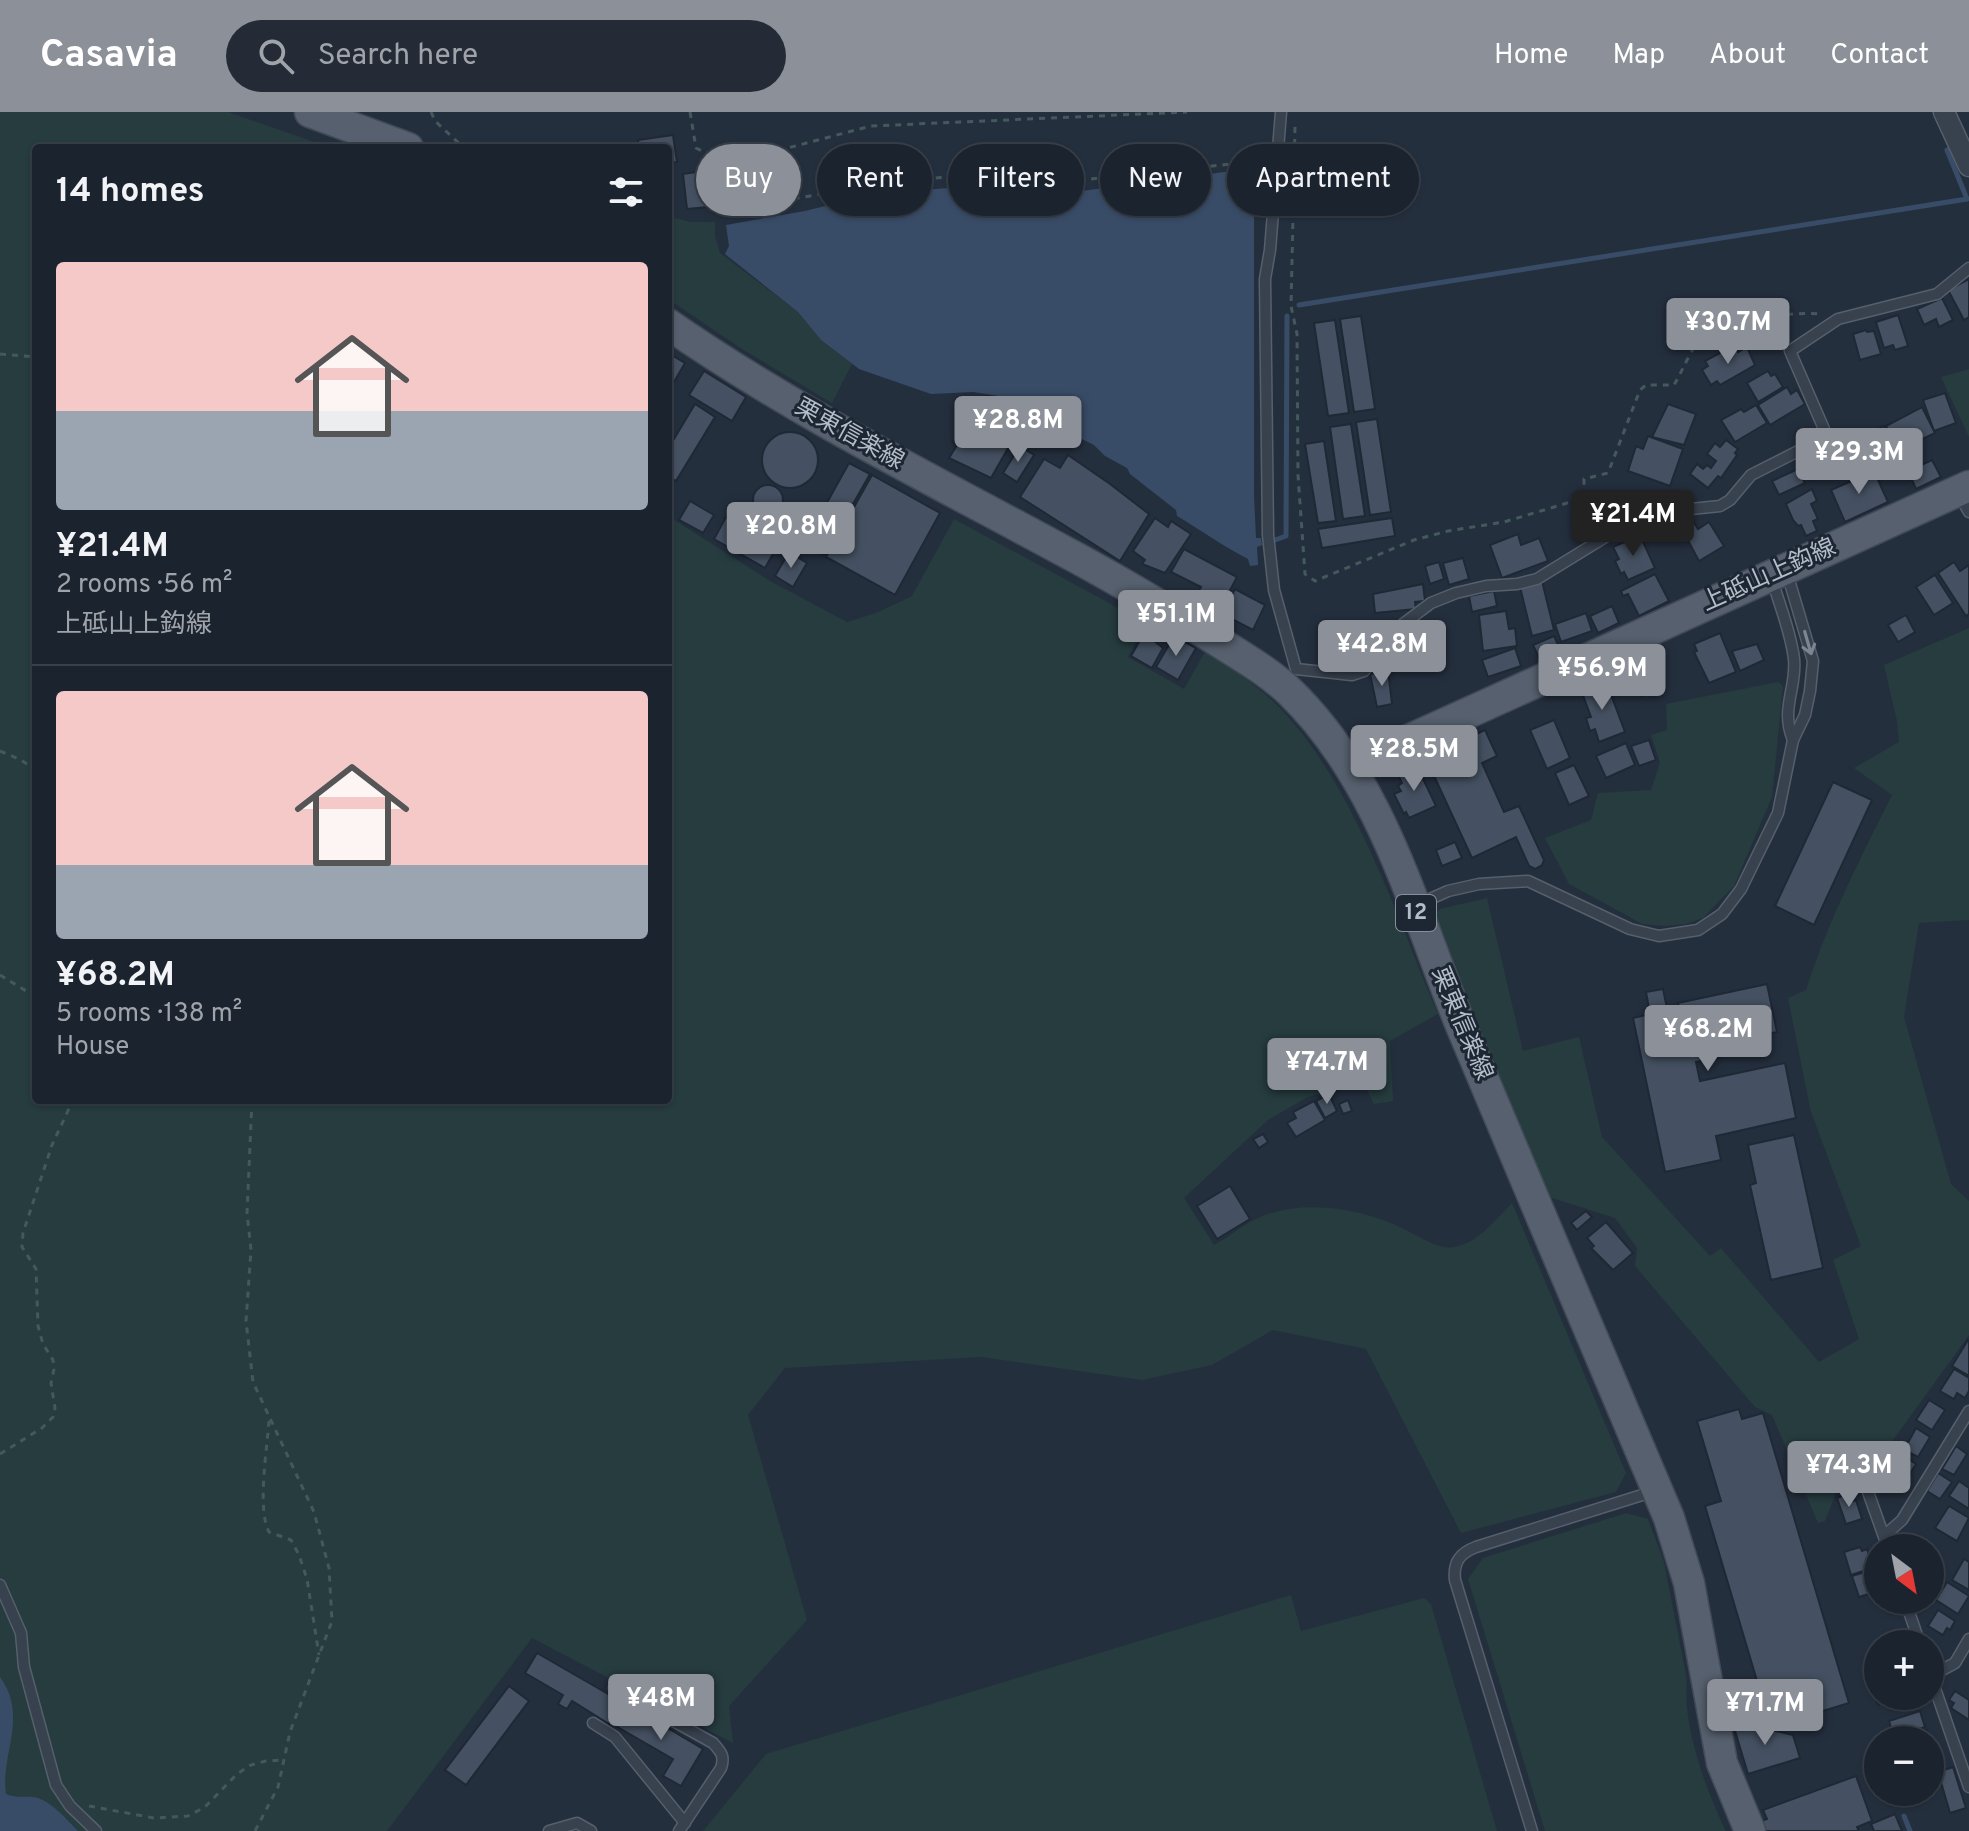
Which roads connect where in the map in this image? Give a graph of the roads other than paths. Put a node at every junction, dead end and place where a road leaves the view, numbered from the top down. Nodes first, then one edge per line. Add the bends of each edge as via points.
1 (310, 112) edge
2 (1281, 112) edge
3 (1944, 112) edge
4 (397, 144) edge
5 (1969, 166) edge
6 (1969, 268) edge
7 (672, 327) edge
8 (1965, 496) edge
9 (1778, 572) junction
10 (1293, 680) junction
11 (1793, 740) junction
12 (1351, 766) junction
13 (1413, 906) junction
14 (1969, 1411) edge
15 (1867, 1489) dead end
16 (1657, 1491) junction
17 (1883, 1534) edge
18 (1886, 1534) edge
19 (0, 1585) edge
20 (1969, 1639) edge
21 (1944, 1668) edge
22 (614, 1688) dead end
23 (1942, 1710) edge
24 (593, 1723) dead end
25 (1969, 1787) edge
26 (682, 1827) edge
27 (96, 1831) edge
28 (549, 1831) edge
29 (591, 1831) edge
30 (1532, 1831) edge
31 (1750, 1831) edge

1 - 4 main road
2 - 10 lane via 1265,279 1267,509 1274,590
3 - 5 street
6 - 10 lane via 1937,294 1838,319 1790,351 1824,429 1822,439 1751,475 1730,500 1681,510 1607,536 1537,579 1486,586 1431,603 1403,624 1364,671
7 - 10 main road, 栗東信楽線 / 12 via 841,433 1132,587 1264,671
8 - 9 main road, 上砥山上鈎線
9 - 11 lane via 1793,655 1787,705
9 -> 11 lane via 1813,661 1805,715
9 - 12 main road, 上砥山上鈎線
10 - 12 main road, 栗東信楽線 / 12
11 - 13 lane via 1778,813 1741,889 1722,914 1698,930 1659,936 1630,929 1528,881 1479,884
12 - 13 main road, 栗東信楽線 / 12
13 - 16 main road, 栗東信楽線 / 12
14 - 18 lane via 1902,1520
15 - 17 lane
16 - 30 lane via 1476,1547 1457,1561 1455,1580
16 - 31 main road, 栗東信楽線 / 12 via 1689,1583 1722,1763
19 - 27 lane via 21,1633 24,1667 56,1785
20 - 21 lane via 1955,1663
22 - 26 lane via 722,1752 721,1768
23 - 25 lane
24 - 26 lane via 615,1737
28 - 29 lane via 577,1823

